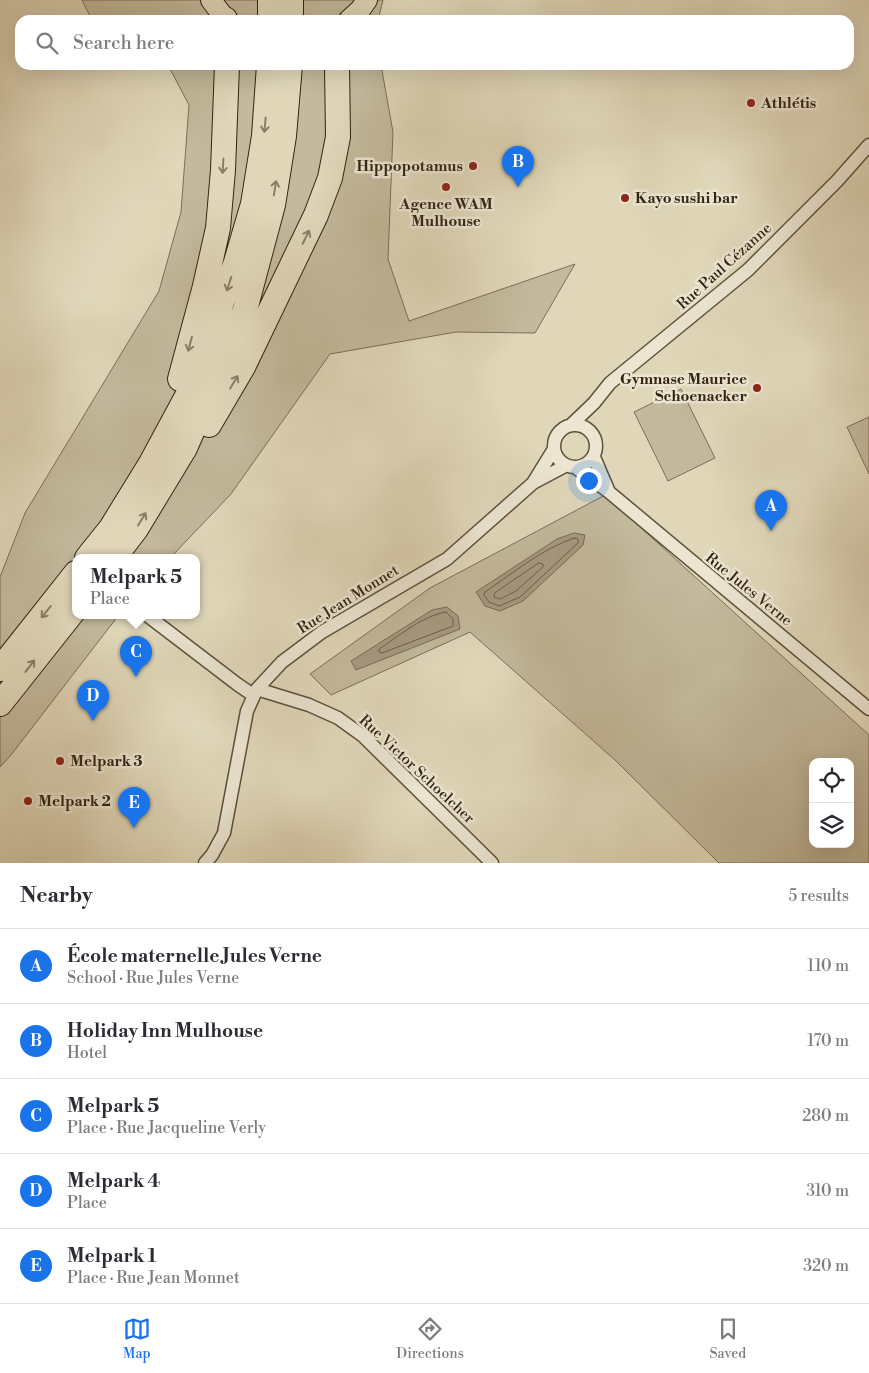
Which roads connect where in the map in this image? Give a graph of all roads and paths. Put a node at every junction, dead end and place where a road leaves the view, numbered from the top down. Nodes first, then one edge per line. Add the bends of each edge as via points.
1 (211, 0) edge
2 (270, 0) edge
3 (291, 0) edge
4 (367, 0) edge
5 (222, 15) edge
6 (270, 15) edge
7 (291, 15) edge
8 (354, 15) edge
9 (227, 70) edge
10 (337, 70) edge
11 (280, 71) edge
12 (869, 145) edge
13 (594, 403) junction
14 (571, 425) junction
15 (594, 436) junction
16 (185, 448) junction
17 (554, 449) junction
18 (594, 457) junction
19 (571, 467) junction
20 (533, 483) junction
21 (609, 492) junction
22 (111, 528) junction
23 (90, 554) edge
24 (117, 554) edge
25 (72, 578) edge
26 (72, 613) edge
27 (152, 619) edge
28 (0, 669) edge
29 (255, 692) junction
30 (0, 704) edge
31 (869, 709) edge
32 (205, 863) edge
33 (492, 863) edge

1 - 5 main road
2 - 6 highway
3 - 7 highway
4 - 8 main road
9 -> 22 highway via 218,228 205,286 182,375 156,437 110,513
16 -> 10 highway via 203,435 243,367 316,215 330,178 338,137
16 -> 11 highway via 245,310 273,205 284,136
11 -> 22 highway via 264,136 253,204 221,308 192,387 151,464
12 - 13 street, Rue Paul Cézanne via 748,270 610,383
13 - 14 street, Rue Paul Cézanne
13 - 15 street
14 - 15 street via 587,428
14 - 17 street via 555,438
15 - 18 street via 597,447
24 -> 16 highway
17 - 19 street via 557,459
17 - 20 street, Rue Jean Monnet
18 - 19 street via 586,465
18 - 21 street, Rue Jules Verne
19 - 20 street, Rue Jean Monnet
19 - 21 street, Rue Jules Verne
20 - 29 street, Rue Jean Monnet via 447,559 322,632 282,662
21 - 31 street, Rue Jules Verne
22 - 23 highway
25 -> 28 highway
30 -> 26 highway
27 - 29 street, Rue Victor Schoelcher
29 - 32 street, Rue Jean Monnet via 247,711 224,833
29 - 33 street, Rue Victor Schoelcher via 309,705 344,722 363,736

